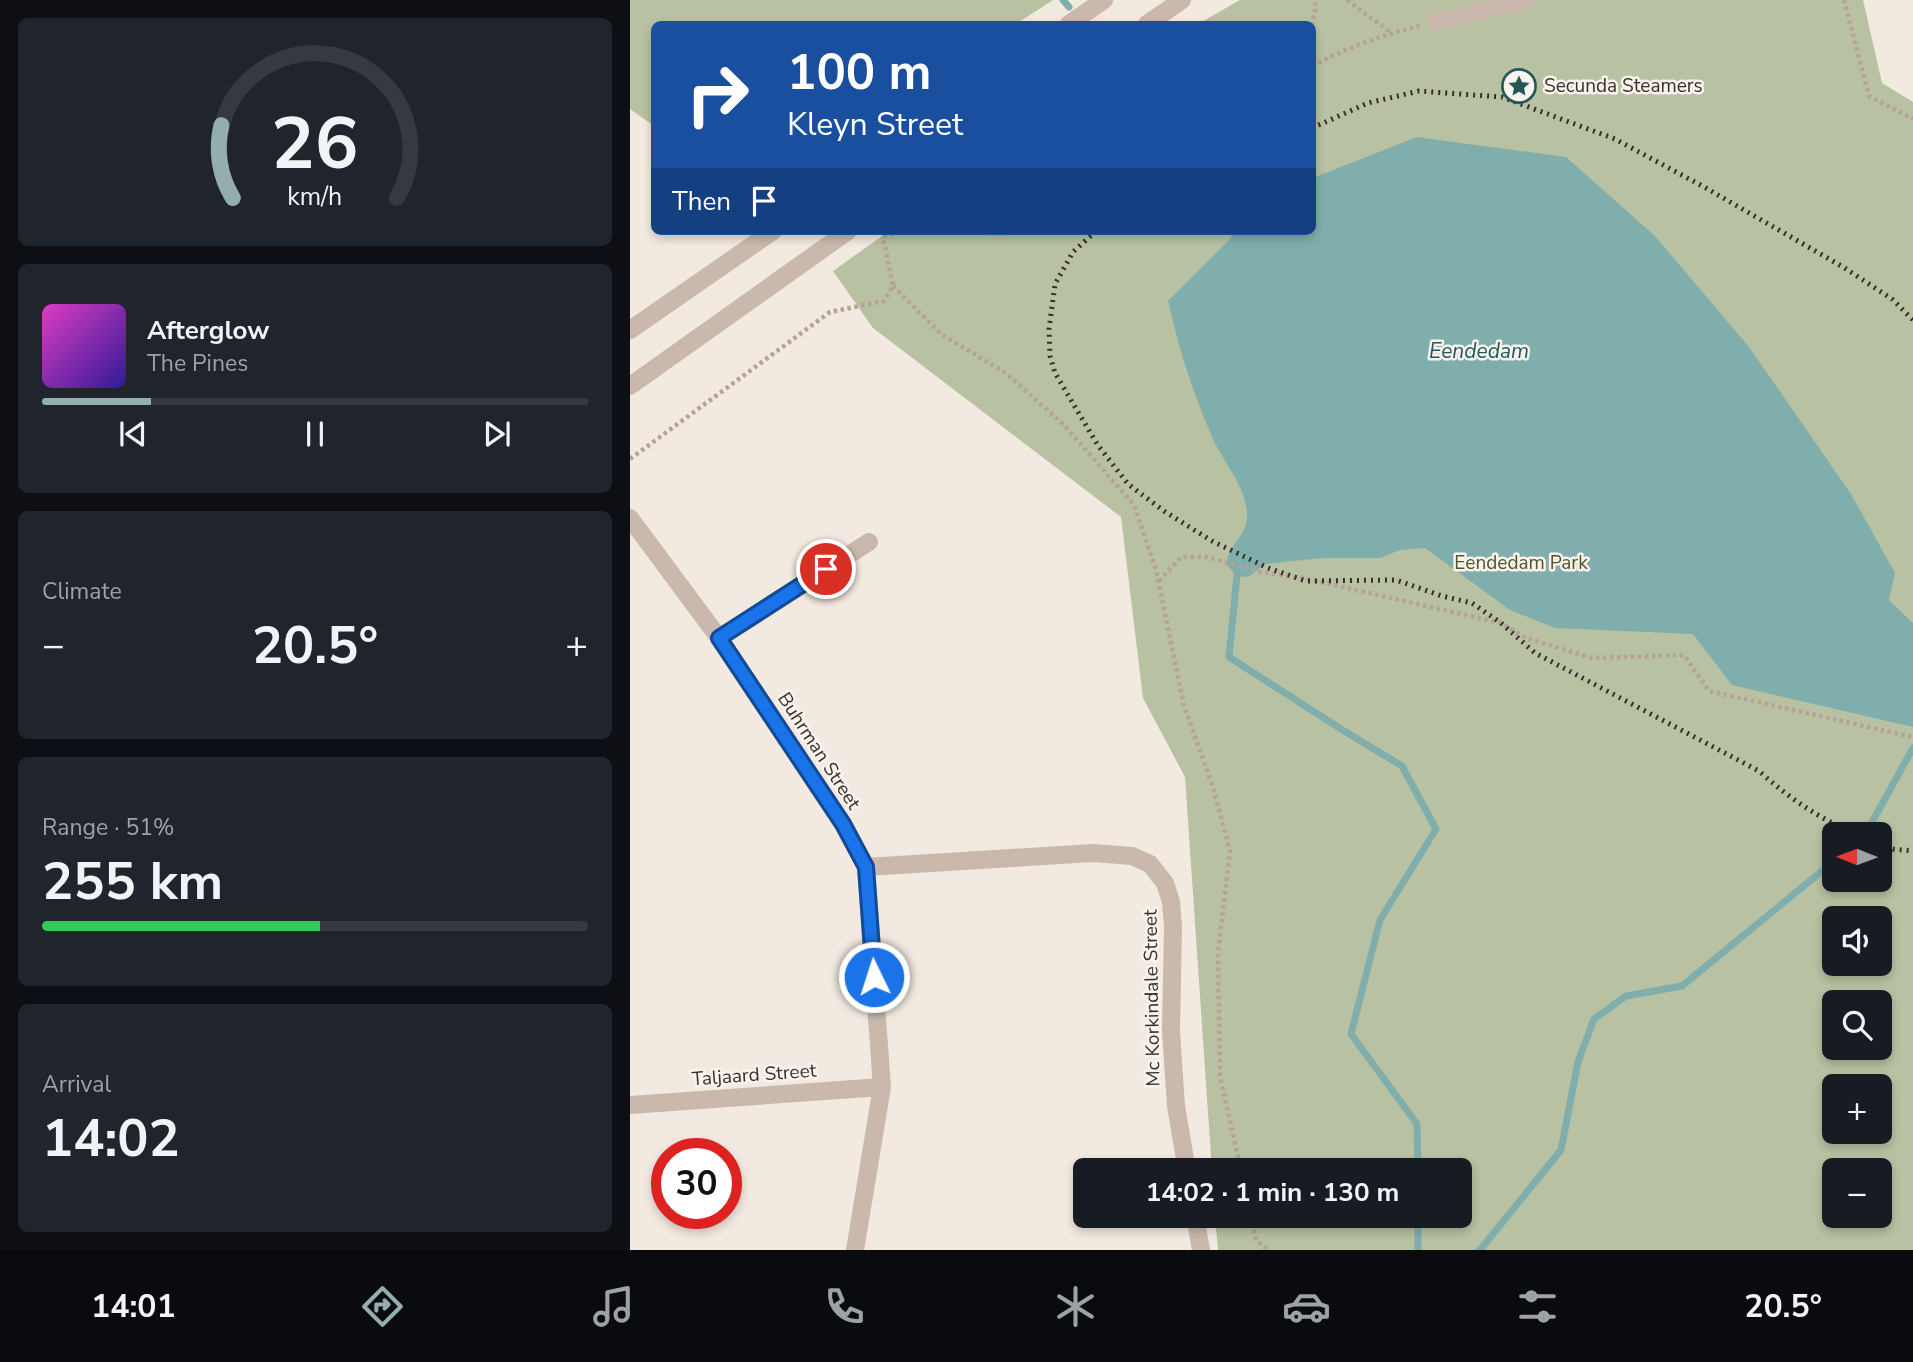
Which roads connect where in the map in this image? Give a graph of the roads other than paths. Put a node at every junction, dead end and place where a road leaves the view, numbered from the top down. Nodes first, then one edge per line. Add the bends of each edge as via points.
1 (1104, 0) edge
2 (1182, 0) edge
3 (1526, 0) edge
4 (1073, 21) edge
5 (1151, 21) edge
6 (1436, 22) road end
7 (767, 235) edge
8 (842, 235) edge
9 (630, 330) edge
10 (630, 386) edge
11 (630, 518) edge
12 (869, 542) dead end
13 (719, 638) junction
14 (866, 867) junction
15 (882, 1087) junction
16 (630, 1105) edge
17 (1185, 1158) edge
18 (1197, 1228) edge
19 (855, 1250) edge
20 (1201, 1250) edge

1 - 4 street
2 - 5 street
3 - 6 street
7 - 9 street
8 - 10 street
11 - 13 street, Buhrman Street
12 - 13 street
13 - 14 street, Buhrman Street via 843,824
14 - 15 street, Buhrman Street
14 - 17 street, Mc Korkindale Street via 1093,853 1132,856 1150,864 1165,883 1171,902 1172,1044
15 - 16 street, Taljaard Street
15 - 19 street, Buhrman Street
18 - 20 street

